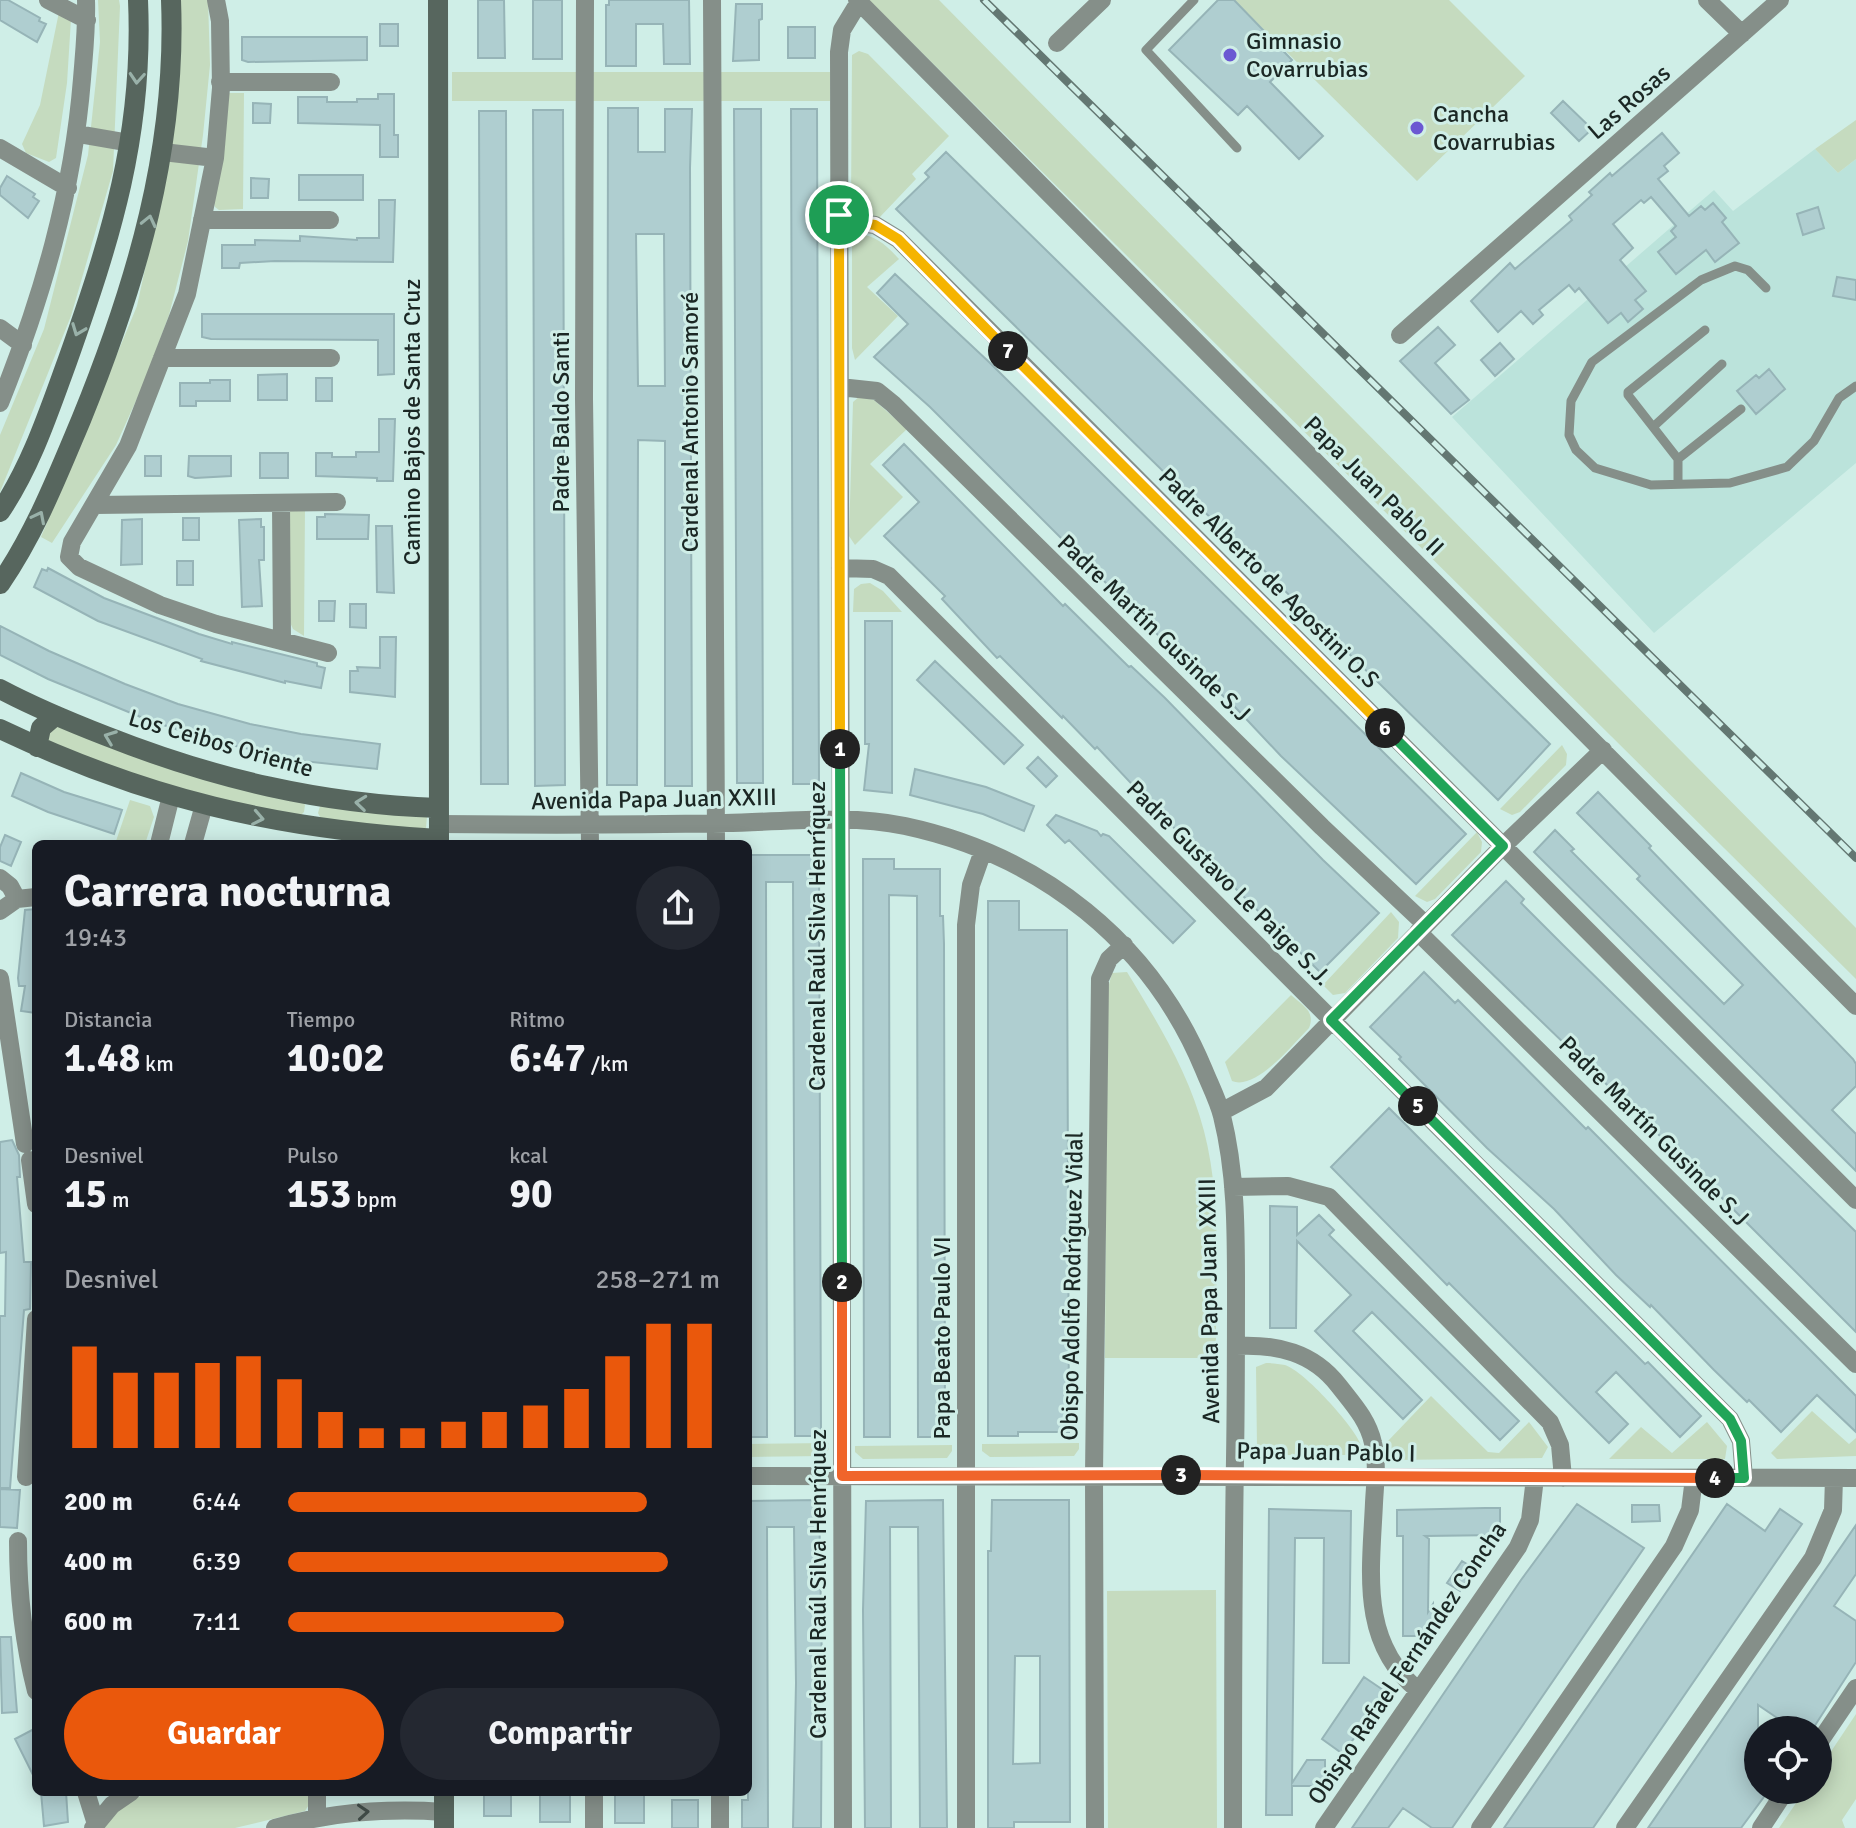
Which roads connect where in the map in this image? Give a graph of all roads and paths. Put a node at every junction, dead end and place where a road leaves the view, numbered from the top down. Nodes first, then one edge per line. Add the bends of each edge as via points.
1 (48, 0) edge
2 (86, 0) edge
3 (138, 0) edge
4 (171, 0) edge
5 (216, 0) edge
6 (438, 0) edge
7 (585, 0) edge
8 (712, 0) edge
9 (1102, 0) edge
10 (1194, 0) edge
11 (1707, 0) edge
12 (1780, 0) edge
13 (858, 1) edge
14 (87, 20) junction
15 (1742, 34) junction
16 (1057, 43) dead end
17 (220, 82) junction
18 (331, 82) dead end
19 (78, 134) junction
20 (130, 143) junction
21 (0, 148) edge
22 (1237, 148) dead end
23 (163, 152) junction
24 (215, 158) junction
25 (68, 188) junction
26 (839, 215) junction
27 (202, 220) junction
28 (330, 220) dead end
29 (102, 261) junction
30 (135, 273) junction
31 (1766, 288) dead end
32 (0, 328) edge
33 (1705, 330) dead end
34 (1400, 335) dead end
35 (23, 345) junction
36 (162, 358) junction
37 (331, 358) dead end
38 (1722, 364) dead end
39 (1856, 386) edge
40 (840, 387) junction
41 (0, 403) edge
42 (1741, 409) dead end
43 (1653, 427) junction
44 (1678, 459) junction
45 (1678, 484) junction
46 (337, 502) dead end
47 (281, 503) junction
48 (95, 505) junction
49 (0, 512) edge
50 (840, 568) junction
51 (0, 584) edge
52 (282, 641) junction
53 (328, 653) dead end
54 (0, 689) edge
55 (55, 716) junction
56 (0, 729) edge
57 (37, 747) junction
58 (1603, 750) junction
59 (171, 796) junction
60 (307, 796) junction
61 (204, 805) junction
62 (840, 821) junction
63 (716, 823) junction
64 (301, 826) junction
65 (438, 829) edge
66 (590, 834) edge
67 (160, 840) edge
68 (194, 840) edge
69 (716, 840) edge
70 (1503, 846) junction
71 (983, 851) junction
72 (0, 878) edge
73 (32, 897) edge
74 (17, 899) junction
75 (0, 911) edge
76 (1422, 928) junction
77 (1124, 945) junction
78 (0, 978) edge
79 (1856, 1006) edge
80 (1331, 1020) junction
81 (27, 1100) edge
82 (1221, 1112) junction
83 (32, 1178) edge
84 (1233, 1187) junction
85 (1856, 1200) edge
86 (1236, 1346) junction
87 (1856, 1364) edge
88 (32, 1452) edge
89 (1094, 1475) junction
90 (1235, 1475) junction
91 (752, 1476) edge
92 (842, 1476) junction
93 (966, 1476) junction
94 (26, 1477) dead end
95 (1376, 1478) junction
96 (1535, 1478) junction
97 (1563, 1478) junction
98 (1694, 1478) junction
99 (1744, 1478) junction
100 (1834, 1478) junction
101 (1856, 1478) edge
102 (24, 1553) edge
103 (32, 1663) edge
104 (1856, 1688) edge
105 (1418, 1690) junction
106 (1832, 1723) edge
107 (87, 1796) edge
108 (125, 1796) edge
109 (317, 1796) edge
110 (594, 1796) edge
111 (720, 1796) edge
112 (1777, 1804) edge
113 (444, 1811) edge
114 (317, 1818) junction
115 (95, 1826) edge
116 (275, 1828) edge
117 (594, 1828) edge
118 (720, 1828) edge
119 (843, 1828) edge
120 (966, 1828) edge
121 (1095, 1828) edge
122 (1233, 1828) edge
123 (1324, 1828) edge
124 (1480, 1828) edge
125 (1625, 1828) edge
126 (1761, 1828) edge

1 - 14 street
2 - 14 street
3 -> 20 street via 139,60
4 - 23 street
5 - 17 street
6 - 65 street, Camino Bajos de Santa Cruz
7 - 66 street, Padre Baldo Santi
8 - 63 street, Cardenal Antonio Samoré
9 - 16 street
10 - 22 lane via 1146,50
11 - 15 street
12 - 15 street, Las Rosas
13 - 26 street, Cardenal Raúl Silva Henríquez via 840,41
13 - 58 street, Papa Juan Pablo II
14 - 19 street
15 - 34 street, Las Rosas
17 - 18 street
17 - 24 street
19 - 20 street
19 - 25 street
20 - 29 street
21 - 25 street
23 - 24 street
30 -> 23 street
24 - 27 street
25 - 35 street
26 - 40 street, Cardenal Raúl Silva Henríquez
26 - 70 street, Padre Alberto de Agostini O.S via 875,225 898,239
27 - 28 street
27 - 36 street via 187,294
29 - 30 street
29 -> 49 street via 46,423
51 -> 30 street via 48,501
31 - 45 lane via 1748,270 1735,266 1701,280 1592,362 1571,401 1569,435 1595,468 1651,485
32 - 35 street
33 - 43 lane via 1628,392
35 - 41 street
36 - 37 street
36 - 48 street via 128,446
38 - 43 lane
39 - 45 lane via 1839,398 1814,441 1787,467 1730,483
40 - 50 street, Cardenal Raúl Silva Henríquez
40 - 76 street, Padre Martín Gusinde S.J via 877,391 893,404
42 - 44 lane
43 - 44 lane
44 - 45 lane
46 - 47 street
47 - 48 street
47 - 52 street
48 - 52 street via 72,542 69,557 79,567 160,605
50 - 62 street, Cardenal Raúl Silva Henríquez
50 - 80 street, Padre Gustavo Le Paige S.J. via 873,569 889,576
52 - 53 street
54 - 55 street, Los Ceibos Oriente
55 - 57 street via 41,728
60 -> 55 street, Los Ceibos Oriente via 175,761
56 - 57 street
57 - 59 street
58 - 70 street
58 - 79 street, Papa Juan Pablo II
59 - 61 street
59 - 67 street
60 - 64 street via 311,812
65 -> 60 street, Los Ceibos Oriente via 386,806
61 -> 64 street
61 - 68 street
62 - 63 street, Avenida Papa Juan XXIII
62 - 71 street, Avenida Papa Juan XXIII via 899,825
62 - 92 street, Cardenal Raúl Silva Henríquez
63 - 66 street, Avenida Papa Juan XXIII
63 - 69 street, Cardenal Antonio Samoré
64 - 65 street via 362,834
65 - 66 street, Avenida Papa Juan XXIII
70 - 76 street
70 - 85 street, Padre Alberto de Agostini O.S
71 - 77 street, Avenida Papa Juan XXIII via 1028,870
71 - 93 street, Papa Beato Paulo VI via 971,885 966,925
72 - 74 street
73 - 74 street
74 - 75 street
76 - 80 street
76 - 87 street, Padre Martín Gusinde S.J
77 - 82 street, Avenida Papa Juan XXIII via 1171,1003
77 - 89 street, Obispo Adolfo Rodríguez Vidal via 1109,959 1100,979
78 - 81 street
80 - 82 street via 1266,1088
80 - 99 street, Padre Gustavo Le Paige S.J. via 1730,1419 1741,1441
81 - 83 street
82 - 84 street, Avenida Papa Juan XXIII
84 - 86 street, Avenida Papa Juan XXIII
84 - 97 street via 1288,1186 1329,1197 1550,1422 1560,1445
86 - 90 street, Avenida Papa Juan XXIII
86 - 95 street via 1276,1347 1305,1355 1334,1379 1370,1430
88 - 94 street
89 - 90 street, Papa Juan Pablo I
89 - 93 street, Papa Juan Pablo I
89 - 121 street, Obispo Adolfo Rodríguez Vidal
90 - 95 street, Papa Juan Pablo I
90 - 122 street, Avenida Papa Juan XXIII
91 - 92 street, Papa Juan Pablo I
92 - 93 street, Papa Juan Pablo I
92 - 119 street, Cardenal Raúl Silva Henríquez
93 - 120 street, Papa Beato Paulo VI
95 - 96 street, Papa Juan Pablo I
95 - 105 street via 1375,1628 1395,1668
96 - 97 street, Papa Juan Pablo I
96 - 105 street, Obispo Rafael Fernández Concha via 1530,1520 1518,1547
97 - 98 street, Papa Juan Pablo I
98 - 99 street, Papa Juan Pablo I
98 - 124 street via 1690,1510 1674,1546
99 - 100 street, Papa Juan Pablo I
100 - 101 street, Papa Juan Pablo I
100 - 125 street via 1833,1510 1813,1558
102 - 103 street via 24,1647
104 - 106 street
105 - 123 street, Obispo Rafael Fernández Concha
107 - 115 street
108 - 115 street
109 - 114 street
110 - 117 street
111 - 118 street
112 - 126 street
114 -> 113 street via 382,1810
114 - 116 street

